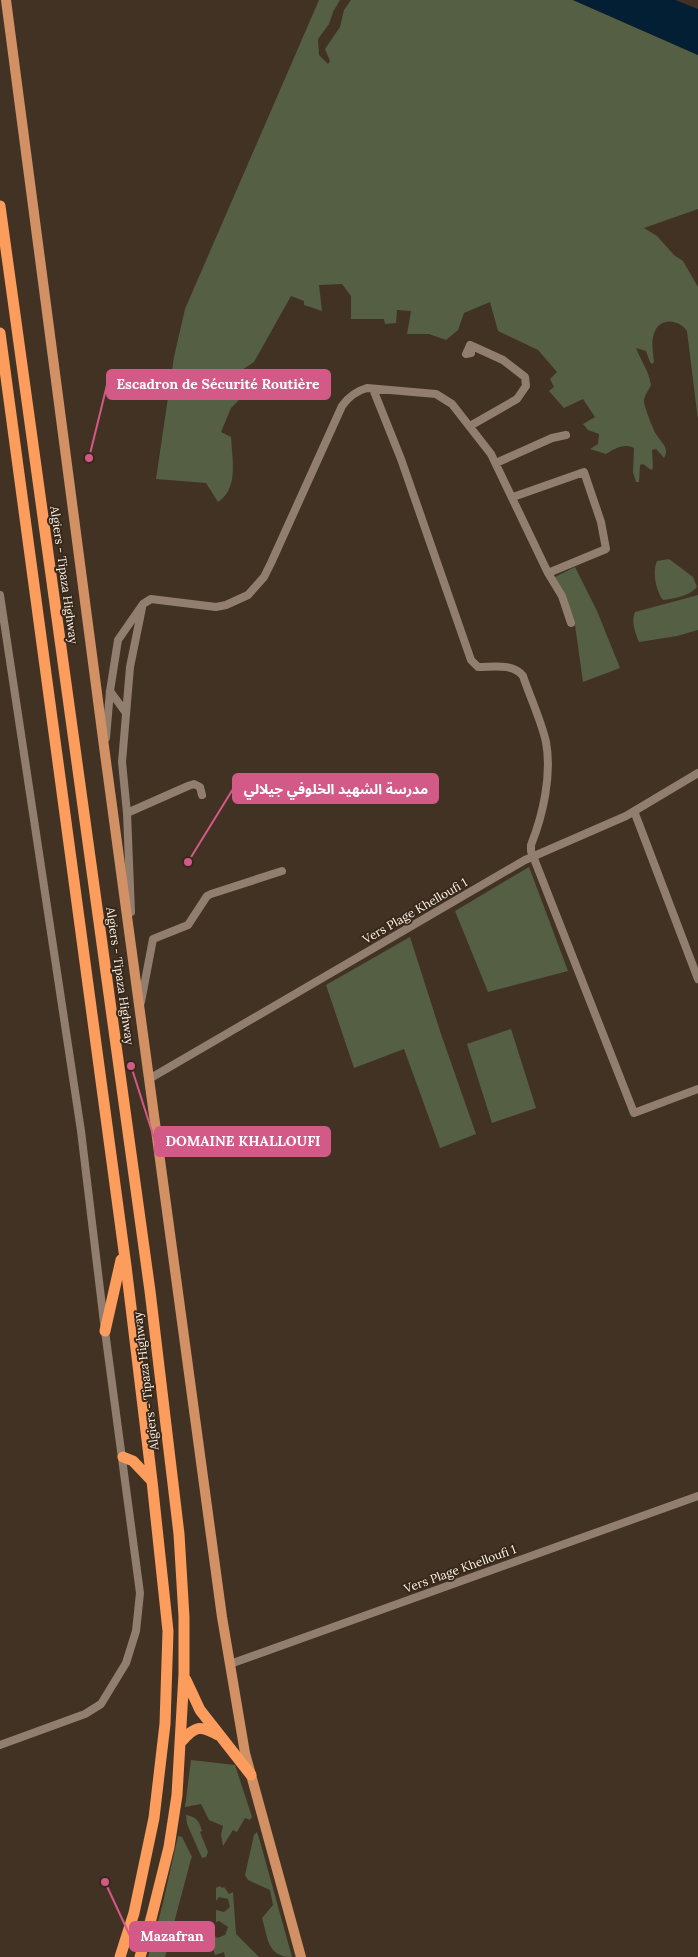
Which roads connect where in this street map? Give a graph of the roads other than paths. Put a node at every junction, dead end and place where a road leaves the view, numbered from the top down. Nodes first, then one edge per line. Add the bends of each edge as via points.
1 (6, 0) edge
2 (0, 206) edge
3 (0, 333) edge
4 (471, 353) dead end
5 (373, 389) junction
6 (470, 426) junction
7 (566, 435) dead end
8 (496, 463) junction
9 (513, 497) junction
10 (548, 573) junction
11 (0, 595) edge
12 (143, 604) junction
13 (571, 623) dead end
14 (110, 691) junction
15 (126, 713) junction
16 (105, 754) junction
17 (698, 772) edge
18 (202, 795) dead end
19 (634, 811) junction
20 (127, 813) junction
21 (534, 856) junction
22 (282, 871) dead end
23 (132, 942) junction
24 (698, 979) edge
25 (140, 1007) junction
26 (149, 1079) junction
27 (698, 1089) edge
28 (123, 1248) junction
29 (105, 1332) junction
30 (123, 1457) junction
31 (152, 1481) junction
32 (698, 1496) edge
33 (230, 1664) junction
34 (184, 1674) junction
35 (218, 1735) junction
36 (182, 1742) junction
37 (0, 1745) edge
38 (251, 1775) junction
39 (120, 1957) edge
40 (140, 1957) edge
41 (302, 1957) edge

1 - 16 main road
2 - 34 highway, Algiers - Tipaza Highway via 150,1291 179,1534
3 - 28 highway, Algiers - Tipaza Highway
4 - 6 street via 466,354 470,345 503,360 525,376 526,386 517,399
5 - 6 street via 442,396
5 - 12 street via 353,394 342,406 271,563 248,595 216,607 151,599
5 - 21 street via 471,660 478,667 511,668 520,672 543,733 548,758 543,804 531,846
6 - 8 street
7 - 8 street
8 - 9 street
9 - 10 street
9 - 10 street via 584,472 601,522 606,549
10 - 13 street via 562,596
11 - 29 street via 81,1131
12 - 14 street via 118,640
12 - 15 street via 130,667
14 - 15 street
14 - 16 street
15 - 20 street via 122,762
16 - 23 main road
17 - 19 street, Vers Plage Khelloufi 1
18 - 20 street via 200,787 194,784
19 - 21 street, Vers Plage Khelloufi 1
19 - 24 street
20 - 23 street
21 - 26 street, Vers Plage Khelloufi 1
21 - 27 street via 634,1113
22 - 25 street via 207,896 188,925 153,939
23 - 25 main road
25 - 26 main road
26 - 33 main road
28 - 29 highway
28 - 31 highway, Algiers - Tipaza Highway
29 - 30 street
30 - 31 highway via 133,1460
30 - 37 street via 140,1593 136,1631 126,1663 101,1704 95,1708
31 - 39 highway, Algiers - Tipaza Highway via 168,1631 164,1724 154,1818 134,1913
32 - 33 street, Vers Plage Khelloufi 1
33 - 38 main road
34 - 35 highway via 196,1704
34 - 36 highway, Algiers - Tipaza Highway
35 - 36 highway via 205,1728 196,1729
35 - 38 highway
36 - 40 highway, Algiers - Tipaza Highway via 169,1847
38 - 41 main road

